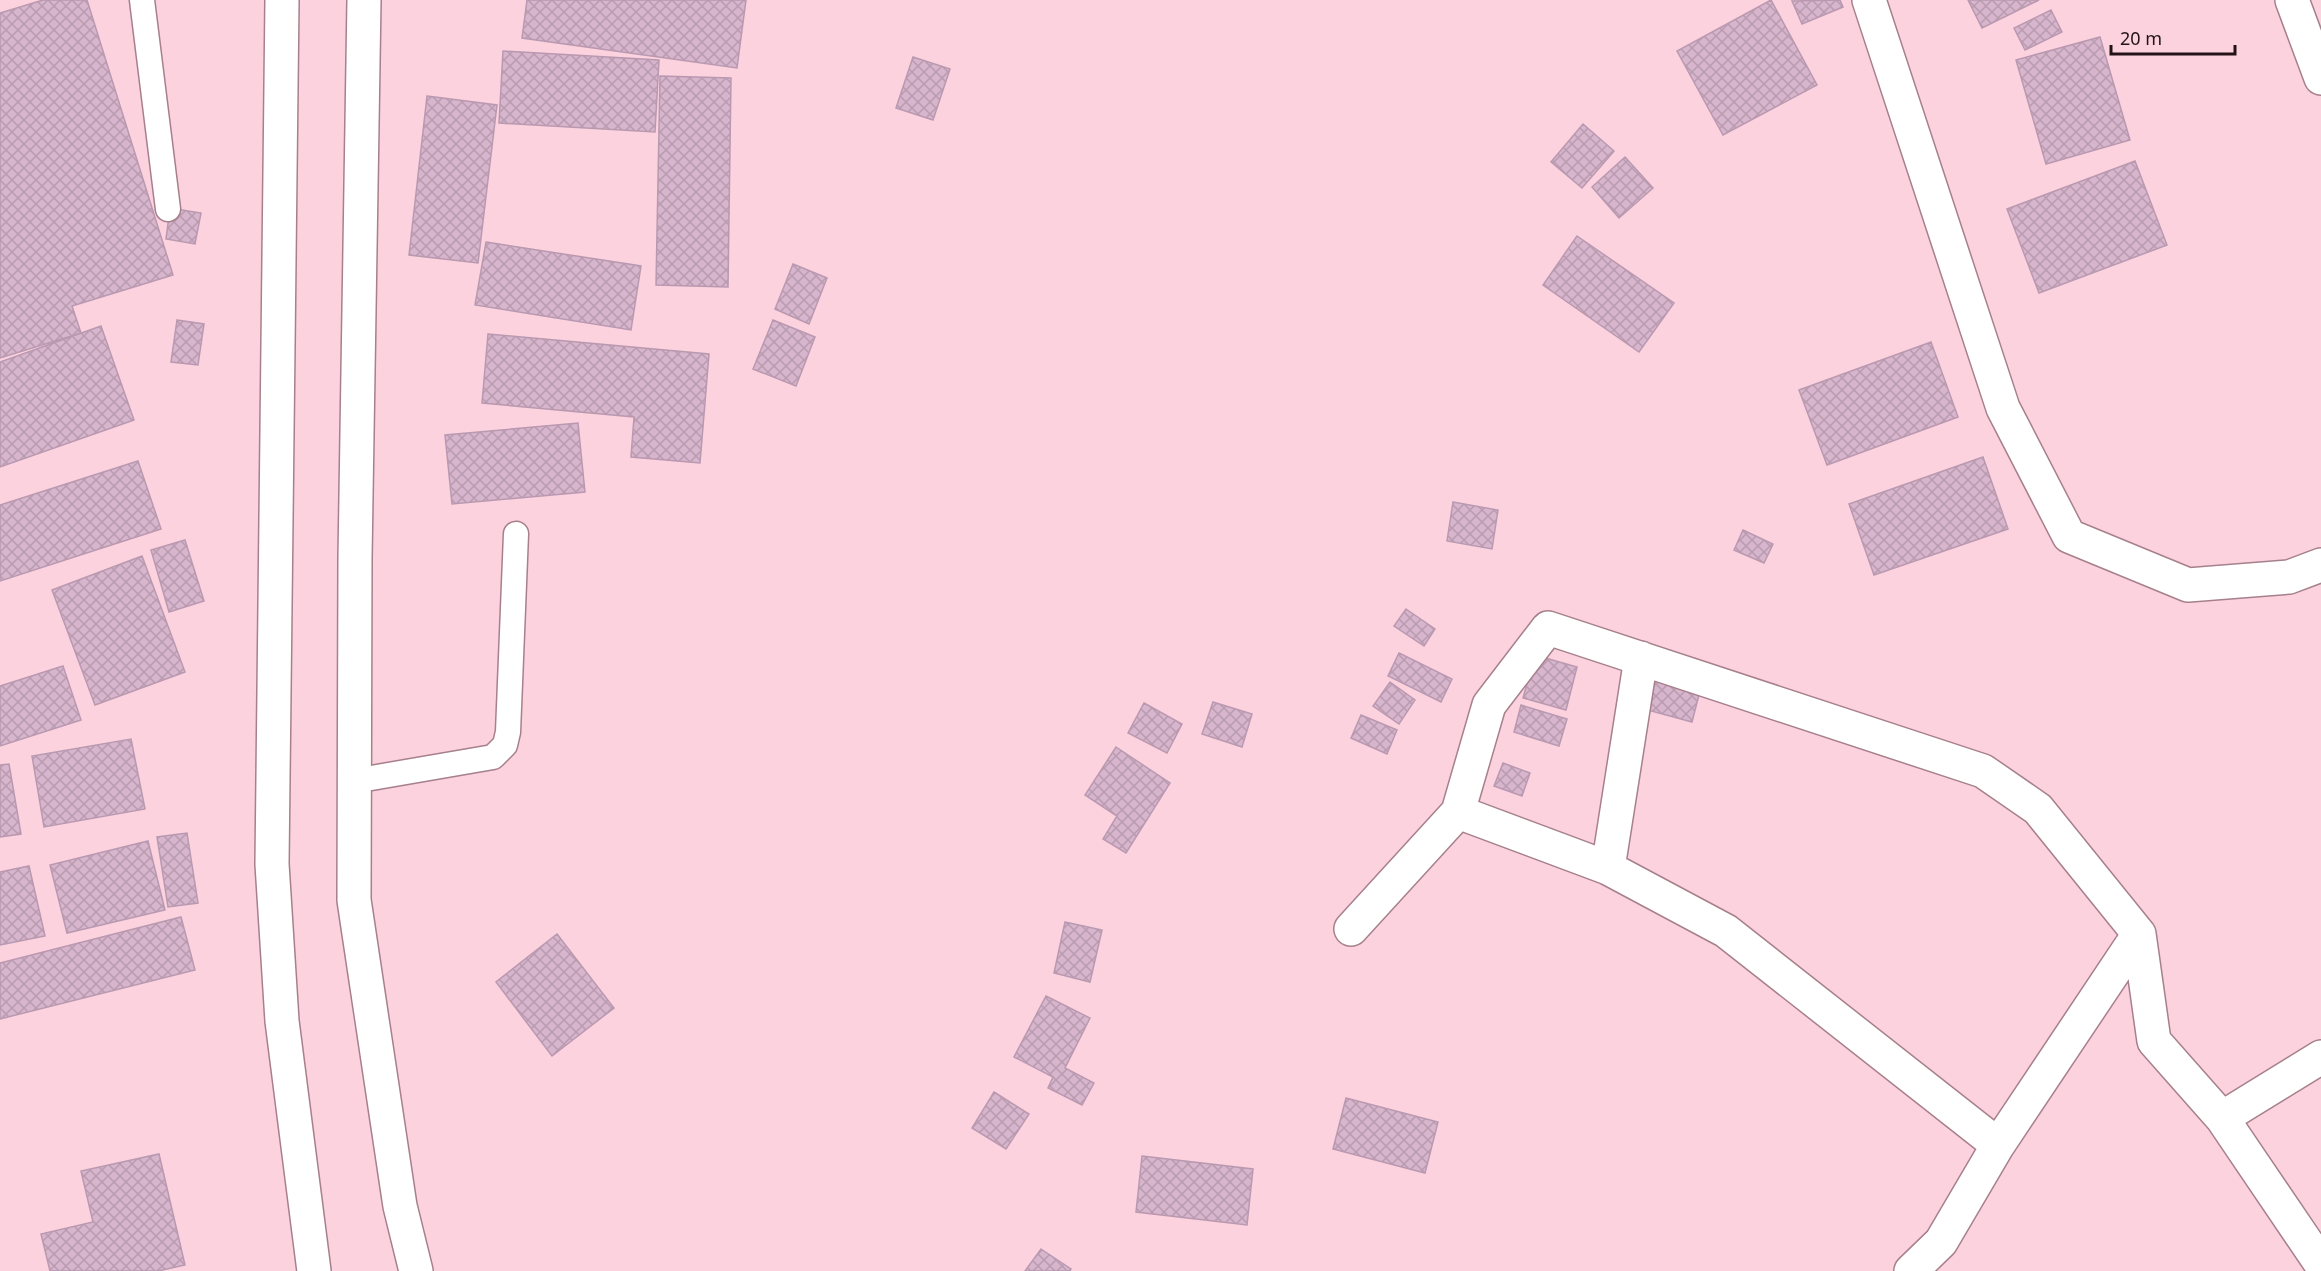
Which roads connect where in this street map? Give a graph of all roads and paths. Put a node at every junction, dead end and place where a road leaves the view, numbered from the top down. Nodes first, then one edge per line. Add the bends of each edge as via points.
1 (142, 0) edge
2 (282, 0) edge
3 (364, 0) edge
4 (1869, 0) edge
5 (2292, 0) edge
6 (2321, 78) edge
7 (168, 209) dead end
8 (516, 534) dead end
9 (2321, 565) edge
10 (1641, 658) junction
11 (354, 781) junction
12 (1458, 812) junction
13 (1608, 868) junction
14 (1351, 929) dead end
15 (2139, 934) junction
16 (2321, 1057) edge
17 (2222, 1118) junction
18 (1998, 1145) junction
19 (2321, 1264) edge
20 (314, 1271) edge
21 (416, 1271) edge
22 (1911, 1271) edge

1 - 7 lane
2 - 20 street via 272,864 282,1021
3 - 11 street
4 - 9 street via 2003,408 2069,536 2188,585 2289,577
5 - 6 street
8 - 11 lane via 505,745 493,757
10 - 12 street via 1548,628 1489,705
10 - 13 street
10 - 15 street via 1983,771 2038,809
11 - 21 street via 354,900 400,1206
12 - 13 street
12 - 14 street
13 - 18 street via 1726,931
15 - 17 street via 2154,1041
15 - 18 street
16 - 17 street
17 - 19 street
18 - 22 street via 1941,1242

